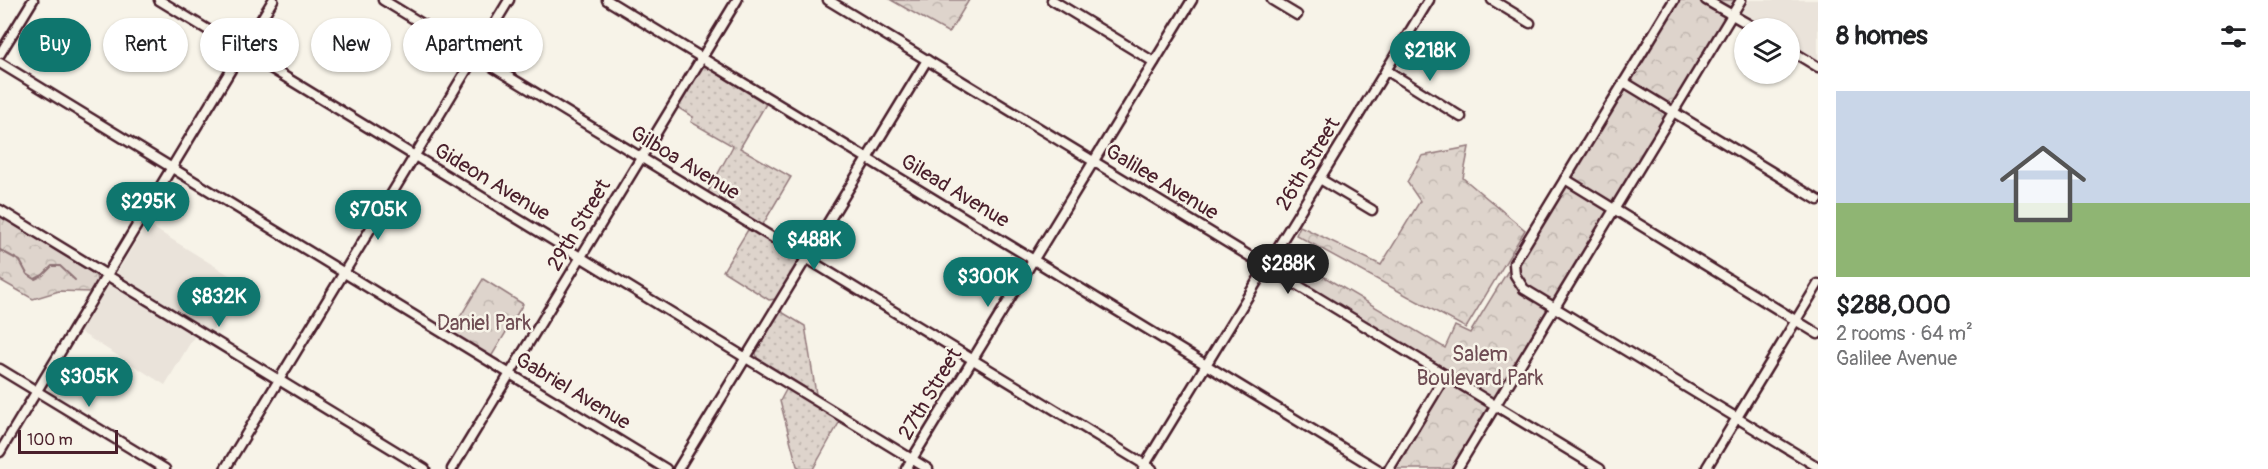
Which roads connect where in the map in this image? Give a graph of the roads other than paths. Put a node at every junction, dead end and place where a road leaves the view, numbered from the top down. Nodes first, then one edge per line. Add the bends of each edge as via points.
1 (33, 0) edge
2 (159, 0) edge
3 (273, 0) edge
4 (383, 0) edge
5 (509, 0) edge
6 (607, 0) edge
7 (738, 0) edge
8 (828, 0) edge
9 (1052, 0) edge
10 (1192, 0) edge
11 (1272, 0) edge
12 (1429, 0) edge
13 (1492, 0) edge
14 (1674, 0) edge
15 (1706, 0) edge
16 (1741, 0) edge
17 (1297, 15) dead end
18 (1732, 15) junction
19 (262, 18) edge
20 (413, 18) edge
21 (498, 18) edge
22 (1737, 18) edge
23 (1530, 23) dead end
24 (200, 25) edge
25 (0, 54) edge
26 (1800, 56) edge
27 (702, 58) junction
28 (927, 60) junction
29 (1154, 62) junction
30 (0, 63) edge
31 (1818, 67) edge
32 (1386, 70) junction
33 (230, 72) edge
34 (277, 72) edge
35 (465, 72) edge
36 (501, 72) edge
37 (1624, 82) junction
38 (1674, 112) junction
39 (1461, 117) dead end
40 (415, 156) junction
41 (642, 158) junction
42 (867, 159) junction
43 (1094, 161) junction
44 (172, 168) junction
45 (1320, 179) junction
46 (1565, 179) junction
47 (1818, 200) edge
48 (1614, 209) junction
49 (0, 210) edge
50 (1372, 210) dead end
51 (581, 257) junction
52 (806, 258) junction
53 (1034, 260) junction
54 (1266, 266) junction
55 (344, 273) junction
56 (107, 275) junction
57 (1818, 284) edge
58 (1555, 307) junction
59 (1796, 320) junction
60 (1818, 334) edge
61 (746, 358) junction
62 (973, 360) junction
63 (1206, 365) junction
64 (0, 369) edge
65 (510, 374) junction
66 (1446, 375) junction
67 (279, 380) junction
68 (37, 391) junction
69 (1496, 406) junction
70 (1737, 417) junction
71 (0, 452) edge
72 (912, 459) junction
73 (1707, 467) dead end
74 (1818, 467) edge
75 (1147, 468) edge
76 (165, 469) edge
77 (225, 469) edge
78 (425, 469) edge
79 (452, 469) edge
80 (666, 469) edge
81 (678, 469) edge
82 (906, 469) edge
83 (928, 469) edge
84 (1377, 469) edge
85 (1389, 469) edge
86 (1457, 469) edge
87 (1600, 469) edge

1 - 25 street
2 - 24 street, Gideon Avenue
3 - 19 street
4 - 20 street, Gilboa Avenue
5 - 21 street
6 - 27 street, Gilead Avenue
7 - 27 street, 29th Street
8 - 28 street, Galilee Avenue
9 - 29 street
10 - 29 street, 27th Street
11 - 17 street
12 - 32 street, 26th Street
13 - 23 street
14 - 37 street
15 - 18 street
16 - 18 street
18 - 22 street
18 - 38 street
26 - 31 street
27 - 41 street, 29th Street
27 - 42 street, Gilead Avenue
28 - 42 street
28 - 43 street, Galilee Avenue
29 - 43 street, 27th Street
30 - 44 street, Gabriel Avenue
32 - 39 street
32 - 45 street, 26th Street
33 - 44 street
34 - 40 street, Gideon Avenue
35 - 40 street
36 - 41 street, Gilboa Avenue
37 - 38 street
37 - 46 street
38 - 47 street
38 - 48 street
40 - 51 street, Gideon Avenue
40 - 55 street
41 - 51 street, 29th Street
41 - 52 street, Gilboa Avenue
42 - 52 street
42 - 53 street, Gilead Avenue
43 - 53 street, 27th Street
43 - 54 street, Galilee Avenue
44 - 55 street, Gabriel Avenue
44 - 56 street
45 - 50 street
45 - 54 street, 26th Street
46 - 48 street
46 - 58 street via 1514,263 1515,275 1524,289
48 - 58 street
48 - 59 street
49 - 56 street
51 - 61 street, Gideon Avenue
51 - 65 street, 29th Street
52 - 61 street
52 - 62 street, Gilboa Avenue
53 - 62 street, 27th Street
53 - 63 street, Gilead Avenue
54 - 63 street, 26th Street
54 - 66 street, Galilee Avenue
55 - 65 street, Gabriel Avenue
55 - 67 street
56 - 67 street
56 - 68 street
57 - 59 street
58 - 69 street
58 - 70 street
59 - 60 street
59 - 70 street
61 - 72 street, Gideon Avenue
61 - 81 street
62 - 72 street, 27th Street
62 - 75 street, Gilboa Avenue
63 - 75 street, 26th Street
63 - 84 street, Gilead Avenue
64 - 68 street
65 - 79 street, 29th Street
65 - 80 street, Gabriel Avenue
66 - 69 street, Galilee Avenue
66 - 85 street
67 - 77 street
67 - 78 street
68 - 71 street
68 - 76 street
69 - 86 street
69 - 87 street, Galilee Avenue
70 - 73 street
70 - 74 street
72 - 82 street, 27th Street
72 - 83 street, Gideon Avenue

